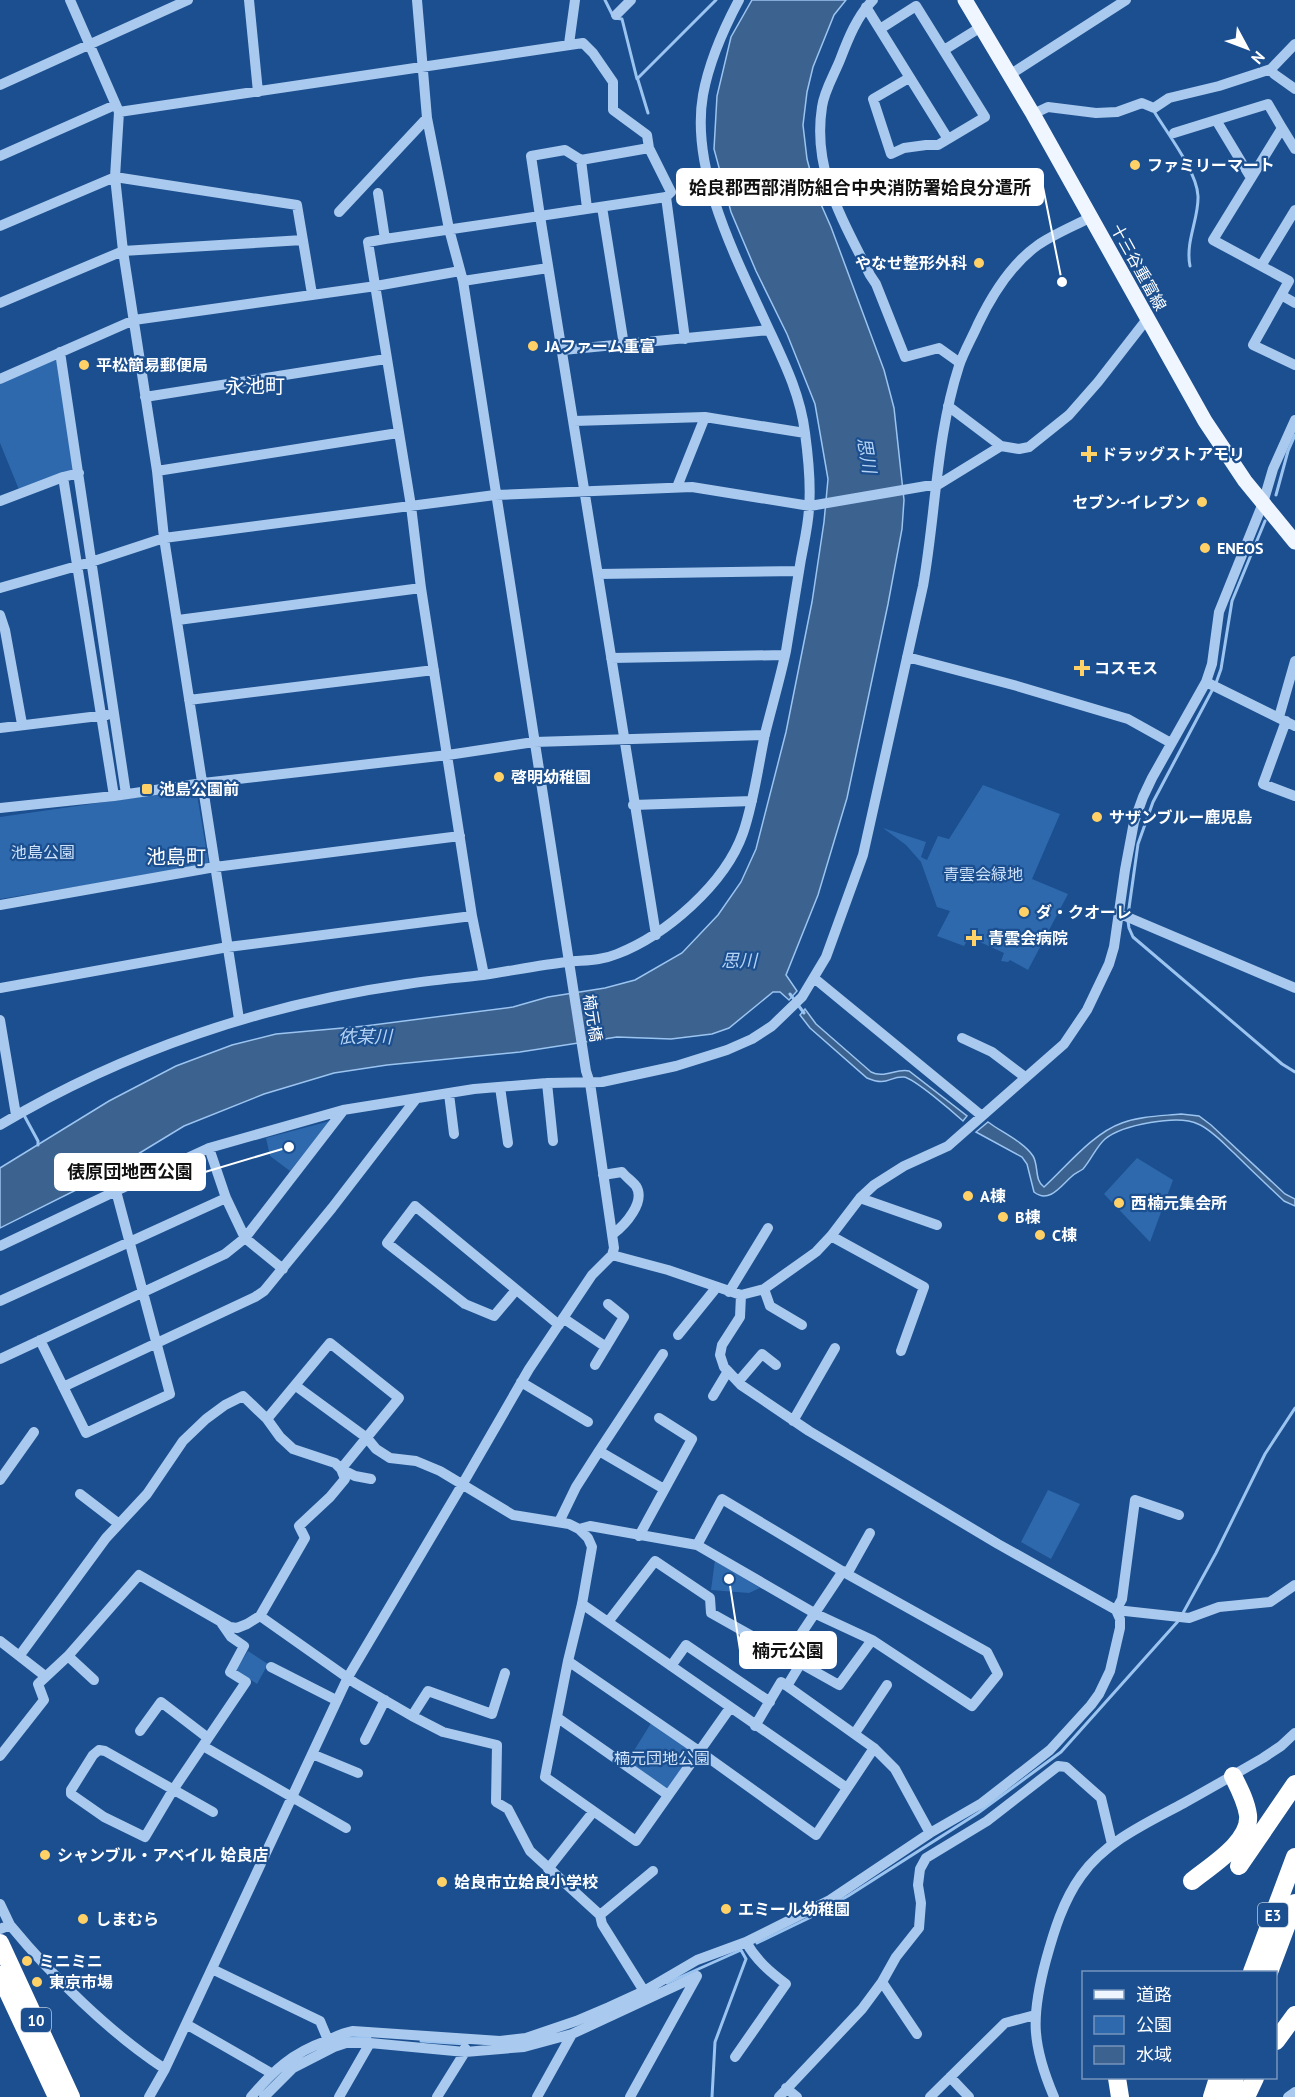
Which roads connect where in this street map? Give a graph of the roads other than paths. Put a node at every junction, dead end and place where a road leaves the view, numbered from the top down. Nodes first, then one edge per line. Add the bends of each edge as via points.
1 (70, 0) edge
2 (188, 0) edge
3 (249, 0) edge
4 (417, 0) edge
5 (574, 0) edge
6 (631, 0) edge
7 (739, 0) edge
8 (965, 0) edge
9 (1126, 0) edge
10 (869, 4) edge
11 (616, 15) dead end
12 (981, 27) junction
13 (880, 29) junction
14 (89, 44) junction
15 (569, 44) junction
16 (1295, 44) edge
17 (944, 50) junction
18 (423, 66) junction
19 (1271, 69) junction
20 (1011, 74) junction
21 (909, 78) junction
22 (0, 85) edge
23 (1295, 89) edge
24 (258, 92) junction
25 (117, 109) junction
26 (1033, 114) junction
27 (427, 118) junction
28 (1216, 120) junction
29 (1282, 128) junction
30 (1174, 133) dead end
31 (948, 139) junction
32 (650, 148) junction
33 (1295, 149) edge
34 (0, 156) edge
35 (581, 160) junction
36 (115, 177) junction
37 (1251, 178) junction
38 (378, 193) dead end
39 (666, 197) junction
40 (602, 207) junction
41 (588, 208) junction
42 (1295, 210) edge
43 (339, 212) dead end
44 (540, 216) junction
45 (1091, 217) junction
46 (0, 226) edge
47 (448, 229) junction
48 (385, 239) junction
49 (303, 240) junction
50 (123, 251) junction
51 (1261, 266) junction
52 (548, 268) junction
53 (462, 276) junction
54 (376, 286) junction
55 (312, 294) junction
56 (1281, 295) junction
57 (0, 303) edge
58 (1295, 303) edge
59 (1147, 319) junction
60 (134, 320) junction
61 (769, 330) junction
62 (685, 339) junction
63 (624, 345) junction
64 (563, 350) junction
65 (60, 352) junction
66 (386, 359) junction
67 (960, 363) junction
68 (1295, 365) edge
69 (0, 379) edge
70 (146, 397) junction
71 (948, 406) junction
72 (705, 417) junction
73 (1295, 420) edge
74 (574, 421) junction
75 (398, 433) junction
76 (805, 433) junction
77 (1001, 446) junction
78 (157, 471) junction
79 (79, 472) junction
80 (63, 477) junction
81 (931, 486) junction
82 (677, 487) junction
83 (584, 491) junction
84 (495, 495) junction
85 (0, 501) edge
86 (1263, 503) junction
87 (411, 506) junction
88 (814, 506) junction
89 (164, 538) junction
90 (1295, 542) edge
91 (91, 562) junction
92 (78, 565) junction
93 (799, 571) junction
94 (598, 574) junction
95 (0, 588) edge
96 (421, 588) junction
97 (0, 615) edge
98 (178, 620) junction
99 (785, 655) junction
100 (907, 657) junction
101 (611, 658) junction
102 (1295, 661) edge
103 (434, 670) junction
104 (1206, 682) junction
105 (189, 700) junction
106 (108, 715) junction
107 (1287, 721) edge
108 (22, 724) junction
109 (0, 728) edge
110 (765, 735) junction
111 (623, 739) junction
112 (534, 742) junction
113 (1171, 743) junction
114 (448, 755) junction
115 (203, 783) junction
116 (126, 794) junction
117 (114, 796) junction
118 (1295, 796) edge
119 (752, 801) junction
120 (633, 805) junction
121 (0, 808) edge
122 (460, 836) junction
123 (215, 867) junction
124 (0, 905) edge
125 (1120, 915) junction
126 (472, 916) junction
127 (656, 935) junction
128 (228, 947) junction
129 (569, 965) junction
130 (484, 975) junction
131 (814, 978) junction
132 (0, 988) edge
133 (1295, 988) edge
134 (239, 1019) junction
135 (0, 1020) edge
136 (1, 1037) edge
137 (962, 1038) dead end
138 (1025, 1077) junction
139 (547, 1083) junction
140 (590, 1083) junction
141 (500, 1087) junction
142 (449, 1094) junction
143 (416, 1099) junction
144 (343, 1110) junction
145 (16, 1115) junction
146 (982, 1116) junction
147 (0, 1125) edge
148 (454, 1134) dead end
149 (553, 1141) dead end
150 (508, 1143) dead end
151 (209, 1148) junction
152 (603, 1175) junction
153 (116, 1191) junction
154 (226, 1198) junction
155 (860, 1198) junction
156 (937, 1225) dead end
157 (768, 1228) dead end
158 (613, 1234) junction
159 (831, 1236) junction
160 (245, 1238) junction
161 (129, 1241) junction
162 (0, 1246) edge
163 (612, 1255) junction
164 (283, 1269) junction
165 (716, 1287) junction
166 (764, 1289) junction
167 (516, 1290) junction
168 (729, 1292) junction
169 (143, 1294) junction
170 (741, 1295) junction
171 (0, 1301) edge
172 (608, 1304) dead end
173 (561, 1321) junction
174 (802, 1325) dead end
175 (678, 1335) dead end
176 (40, 1340) junction
177 (156, 1344) junction
178 (606, 1347) junction
179 (835, 1348) dead end
180 (901, 1351) dead end
181 (663, 1354) dead end
182 (0, 1359) edge
183 (595, 1365) dead end
184 (776, 1365) dead end
185 (728, 1371) junction
186 (521, 1382) junction
187 (738, 1382) junction
188 (296, 1386) junction
189 (63, 1387) junction
190 (713, 1396) dead end
191 (267, 1419) junction
192 (659, 1419) dead end
193 (793, 1421) junction
194 (588, 1422) dead end
195 (34, 1432) dead end
196 (368, 1438) junction
197 (599, 1451) junction
198 (341, 1469) junction
199 (371, 1479) dead end
200 (0, 1480) edge
201 (462, 1485) junction
202 (664, 1489) junction
203 (80, 1494) dead end
204 (1179, 1515) dead end
205 (559, 1522) junction
206 (119, 1524) junction
207 (579, 1529) junction
208 (870, 1533) dead end
209 (639, 1536) junction
210 (697, 1545) junction
211 (845, 1573) junction
212 (1295, 1585) edge
213 (582, 1604) junction
214 (1116, 1610) junction
215 (816, 1614) junction
216 (260, 1616) junction
217 (220, 1622) junction
218 (608, 1622) junction
219 (872, 1640) junction
220 (0, 1641) edge
221 (20, 1655) junction
222 (787, 1655) junction
223 (68, 1656) junction
224 (568, 1661) junction
225 (801, 1663) junction
226 (671, 1666) junction
227 (271, 1667) dead end
228 (505, 1673) dead end
229 (45, 1676) junction
230 (348, 1677) junction
231 (94, 1680) dead end
232 (787, 1686) junction
233 (887, 1686) dead end
234 (336, 1700) junction
235 (385, 1700) junction
236 (770, 1702) junction
237 (730, 1708) junction
238 (412, 1716) junction
239 (558, 1718) junction
240 (755, 1726) junction
241 (140, 1731) dead end
242 (855, 1733) junction
243 (1295, 1733) edge
244 (365, 1740) dead end
245 (206, 1742) junction
246 (874, 1748) junction
247 (1050, 1750) junction
248 (699, 1751) junction
249 (312, 1754) junction
250 (0, 1756) edge
251 (1058, 1766) junction
252 (358, 1773) dead end
253 (1233, 1776) junction
254 (1295, 1784) edge
255 (847, 1788) junction
256 (173, 1790) junction
257 (668, 1795) junction
258 (291, 1797) junction
259 (213, 1812) dead end
260 (593, 1812) junction
261 (346, 1828) dead end
262 (930, 1833) junction
263 (1112, 1844) junction
264 (1295, 1857) edge
265 (1239, 1866) dead end
266 (548, 1869) junction
267 (653, 1871) dead end
268 (1192, 1881) dead end
269 (1295, 1903) edge
270 (0, 1904) edge
271 (600, 1915) junction
272 (5, 1927) edge
273 (746, 1942) junction
274 (0, 1943) edge
275 (697, 1960) junction
276 (212, 1969) junction
277 (1252, 1971) edge
278 (1269, 1971) edge
279 (0, 1975) edge
280 (697, 1976) junction
281 (882, 1982) junction
282 (644, 1991) junction
283 (1035, 2015) junction
284 (1295, 2015) edge
285 (186, 2024) junction
286 (572, 2034) junction
287 (917, 2034) dead end
288 (1277, 2038) edge
289 (466, 2039) junction
290 (328, 2040) junction
291 (370, 2043) junction
292 (465, 2052) junction
293 (735, 2057) dead end
294 (165, 2069) junction
295 (271, 2073) junction
296 (950, 2077) junction
297 (1117, 2079) edge
298 (1218, 2079) edge
299 (1234, 2079) edge
300 (1255, 2079) edge
301 (782, 2092) edge
302 (1295, 2092) edge
303 (541, 2095) edge
304 (57, 2097) edge
305 (71, 2097) edge
306 (150, 2097) edge
307 (251, 2097) edge
308 (264, 2097) edge
309 (339, 2097) edge
310 (437, 2097) edge
311 (630, 2097) edge
312 (796, 2097) edge
313 (930, 2097) edge
314 (969, 2097) edge
315 (1054, 2097) edge
316 (1120, 2097) edge
317 (1212, 2097) edge
318 (1229, 2097) edge
319 (1246, 2097) edge
320 (1288, 2097) edge

1 - 14 street
2 - 14 street
3 - 24 street
4 - 18 street, 楠元橋
5 - 15 street
6 - 11 street
7 - 61 street via 713,56 703,97 703,154 720,218
8 - 12 main road, 十三谷重富線
9 - 20 street
10 - 13 street
10 - 67 street via 849,38 822,105 822,164 832,196 876,284 905,357 939,348
12 - 17 street
12 - 20 main road, 十三谷重富線
13 - 17 street via 916,6
13 - 21 street
14 - 22 street
14 - 25 street
15 - 18 street
15 - 32 street via 583,44 593,53 613,82 613,110 647,135
16 - 19 street
17 - 31 street via 985,117
18 - 24 street
18 - 27 street, 楠元橋
19 - 23 street
19 - 26 street via 1168,98 1154,108 1142,103 1118,112 1096,114 1048,107
20 - 26 main road, 十三谷重富線
21 - 31 street
21 - 31 street via 873,99 891,154 903,148 938,146
24 - 25 street
25 - 34 street
25 - 36 street
26 - 45 main road, 十三谷重富線
27 - 43 street
27 - 47 street, 楠元橋
28 - 29 street via 1268,104
28 - 30 street
28 - 37 street
29 - 33 street
29 - 37 street
32 - 35 street
32 - 39 street via 671,192
35 - 41 street
35 - 44 street via 565,150 531,156
36 - 46 street
36 - 49 street via 297,205
36 - 50 street
37 - 51 street via 1213,240
38 - 48 street
39 - 40 street
39 - 62 street
40 - 41 street
40 - 63 street
41 - 44 street
42 - 51 street
44 - 47 street
44 - 52 street
45 - 59 main road, 十三谷重富線
45 - 67 street via 1038,245 1015,266 990,298
47 - 48 street
47 - 53 street, 楠元橋
48 - 54 street via 368,242
49 - 50 street
49 - 55 street
50 - 57 street
50 - 60 street
51 - 56 street via 1288,281
52 - 53 street
52 - 64 street
53 - 54 street
53 - 84 street, 楠元橋
54 - 55 street
54 - 66 street
55 - 60 street
56 - 58 street
56 - 68 street via 1253,345
59 - 77 street via 1069,415 1029,447
59 - 86 main road, 十三谷重富線 via 1205,422
60 - 65 street
60 - 70 street
61 - 62 street
61 - 76 street via 798,396
62 - 63 street
63 - 64 street
64 - 74 street
65 - 69 street
65 - 79 street
66 - 70 street
66 - 75 street
67 - 71 street
70 - 78 street
71 - 77 street
71 - 81 street
72 - 74 street
72 - 76 street
72 - 82 street
73 - 86 street
74 - 83 street
75 - 78 street
75 - 87 street
76 - 88 street
77 - 81 street
78 - 89 street
79 - 80 street
79 - 91 street
80 - 85 street
80 - 92 street
81 - 88 street
81 - 100 street via 930,546
82 - 83 street
82 - 88 street
83 - 84 street
83 - 94 street
84 - 87 street
84 - 112 street, 楠元橋
86 - 90 main road, 十三谷重富線
86 - 104 street via 1219,612
87 - 89 street
87 - 96 street
88 - 93 street
89 - 91 street
89 - 98 street
91 - 92 street
91 - 106 street
92 - 95 street
92 - 106 street
93 - 94 street
93 - 99 street
94 - 101 street
96 - 98 street
96 - 103 street
97 - 108 street
98 - 105 street
99 - 101 street
99 - 110 street
100 - 113 street via 1128,719
100 - 131 street via 863,855 826,957
101 - 111 street
102 - 107 street
103 - 105 street
103 - 114 street
104 - 107 street
104 - 113 street
105 - 115 street
106 - 108 street
106 - 116 street
106 - 117 street
107 - 118 street via 1263,784
108 - 109 street
110 - 111 street
110 - 119 street
111 - 112 street
111 - 120 street
112 - 114 street
112 - 129 street, 楠元橋
113 - 125 street via 1134,822
114 - 115 street
114 - 122 street
115 - 116 street
115 - 123 street
116 - 117 street
117 - 121 street
119 - 120 street
119 - 127 street via 741,838 724,867 679,918
120 - 127 street
122 - 123 street
122 - 126 street
123 - 124 street
123 - 128 street
125 - 133 street
125 - 138 street via 1109,964 1087,1010 1064,1044
126 - 128 street
126 - 130 street
127 - 129 street via 621,953
128 - 132 street
128 - 134 street
129 - 130 street
129 - 140 street, 楠元橋
130 - 134 street via 404,984
131 - 140 street via 789,1011 752,1039 676,1066
131 - 146 street
134 - 145 street via 126,1061
135 - 136 street
136 - 145 street
137 - 138 street via 992,1053
138 - 146 street
139 - 140 street
139 - 141 street
139 - 149 street
140 - 152 street, 楠元橋
141 - 142 street
141 - 150 street
142 - 143 street
142 - 148 street
143 - 144 street
143 - 164 street
144 - 151 street
144 - 160 street
145 - 147 street
146 - 155 street via 948,1146 904,1166
151 - 153 street
151 - 154 street
152 - 158 street, 楠元橋
152 - 158 street via 622,1172 636,1187 638,1197 631,1215
153 - 161 street
153 - 162 street
154 - 160 street
154 - 161 street
155 - 156 street
155 - 159 street
157 - 168 street
158 - 163 street, 楠元橋
159 - 166 street via 816,1252
159 - 180 street via 924,1287
160 - 164 street
160 - 169 street via 225,1254
161 - 169 street
161 - 171 street
163 - 165 street
163 - 173 street via 592,1275
164 - 177 street via 255,1297
165 - 168 street
165 - 175 street
166 - 170 street
166 - 174 street via 771,1306
167 - 167 street via 416,1206 387,1243 465,1304 494,1316
167 - 173 street
168 - 170 street
169 - 176 street
169 - 177 street
170 - 185 street via 740,1317 720,1355
172 - 178 street via 624,1317
173 - 178 street
173 - 186 street
176 - 182 street
176 - 189 street
177 - 189 street
177 - 189 street via 170,1394 138,1409 86,1433
178 - 183 street
179 - 193 street
181 - 197 street
184 - 187 street via 762,1354
185 - 187 street
185 - 190 street
186 - 194 street
186 - 201 street
187 - 193 street
188 - 191 street
188 - 196 street
188 - 196 street via 330,1342 399,1398
191 - 198 street via 293,1449 335,1463
191 - 206 street via 243,1396 225,1406 183,1441 147,1494
192 - 202 street via 692,1439
193 - 214 street
195 - 200 street
196 - 198 street
196 - 201 street via 390,1458 416,1461
197 - 202 street
197 - 205 street
198 - 199 street
198 - 216 street via 345,1479 299,1527 305,1538
201 - 205 street via 513,1515
201 - 230 street
202 - 209 street
203 - 206 street
204 - 214 street via 1135,1500 1122,1599
205 - 207 street
206 - 221 street
207 - 209 street via 590,1526
207 - 213 street via 592,1547
208 - 211 street
209 - 210 street
210 - 211 street via 722,1499
210 - 215 street
211 - 215 street
211 - 219 street via 987,1652 998,1674 972,1706
212 - 214 street via 1270,1602 1219,1607 1188,1618
213 - 218 street
213 - 224 street
214 - 247 street via 1120,1628 1110,1671 1091,1705
215 - 219 street
215 - 222 street
216 - 217 street via 237,1628
216 - 230 street
217 - 223 street via 139,1575
217 - 245 street via 244,1646 230,1671 246,1682
218 - 222 street via 655,1561 710,1598 711,1613
218 - 226 street
219 - 225 street via 839,1685
220 - 221 street
221 - 229 street
222 - 225 street
223 - 229 street
223 - 231 street
224 - 239 street
224 - 248 street
225 - 232 street
226 - 236 street via 686,1645
226 - 237 street
227 - 234 street
228 - 238 street via 492,1714 428,1691
229 - 250 street via 38,1684 44,1700
230 - 234 street
230 - 235 street
232 - 236 street via 782,1682
232 - 242 street
233 - 242 street
234 - 249 street
235 - 238 street
235 - 244 street
236 - 240 street
237 - 240 street
237 - 248 street
238 - 266 street via 443,1732 496,1745 496,1802 508,1809 530,1851
239 - 257 street
239 - 260 street via 545,1777
240 - 255 street
241 - 245 street via 161,1702
242 - 246 street
243 - 253 street
245 - 256 street
245 - 258 street
246 - 255 street
246 - 262 street via 895,1769
247 - 251 street
247 - 262 street via 982,1803
248 - 255 street via 816,1835
248 - 257 street
249 - 252 street
249 - 258 street
251 - 263 street via 1066,1767 1101,1798
251 - 281 street via 987,1821 926,1858 918,1885 919,1928
253 - 263 street
253 - 268 highway via 1246,1806 1246,1830 1237,1844
254 - 265 highway
256 - 256 street via 145,1837 104,1817 70,1794 99,1750
256 - 259 street
257 - 260 street via 636,1841
258 - 261 street
258 - 276 street
260 - 266 street
262 - 273 street via 830,1900
263 - 283 street via 1088,1867 1068,1896 1051,1941 1036,1996
264 - 277 highway, E3
266 - 271 street
267 - 271 street
269 - 278 highway, E3
270 - 272 street
271 - 282 street
272 - 294 street via 137,2050
273 - 275 street
273 - 293 street via 770,1973 786,1984
274 - 305 highway, 10
275 - 280 street
275 - 282 street
276 - 285 street
276 - 290 street via 320,2021
279 - 304 highway, 10
280 - 286 street
280 - 311 street
281 - 287 street
281 - 301 street via 855,2017
282 - 289 street via 526,2038
283 - 296 street via 1005,2023
283 - 315 street via 1038,2056
284 - 288 highway
285 - 294 street
285 - 295 street
286 - 292 street via 524,2047
286 - 303 street
289 - 290 street via 352,2031
289 - 292 street
290 - 295 street via 310,2046
291 - 292 street
291 - 308 street via 346,2043 324,2052 293,2068
291 - 309 street
292 - 310 street
294 - 306 street
295 - 307 street
296 - 313 street
296 - 314 street
297 - 316 highway
298 - 317 highway
299 - 318 highway
300 - 319 highway
301 - 312 street
302 - 320 street

